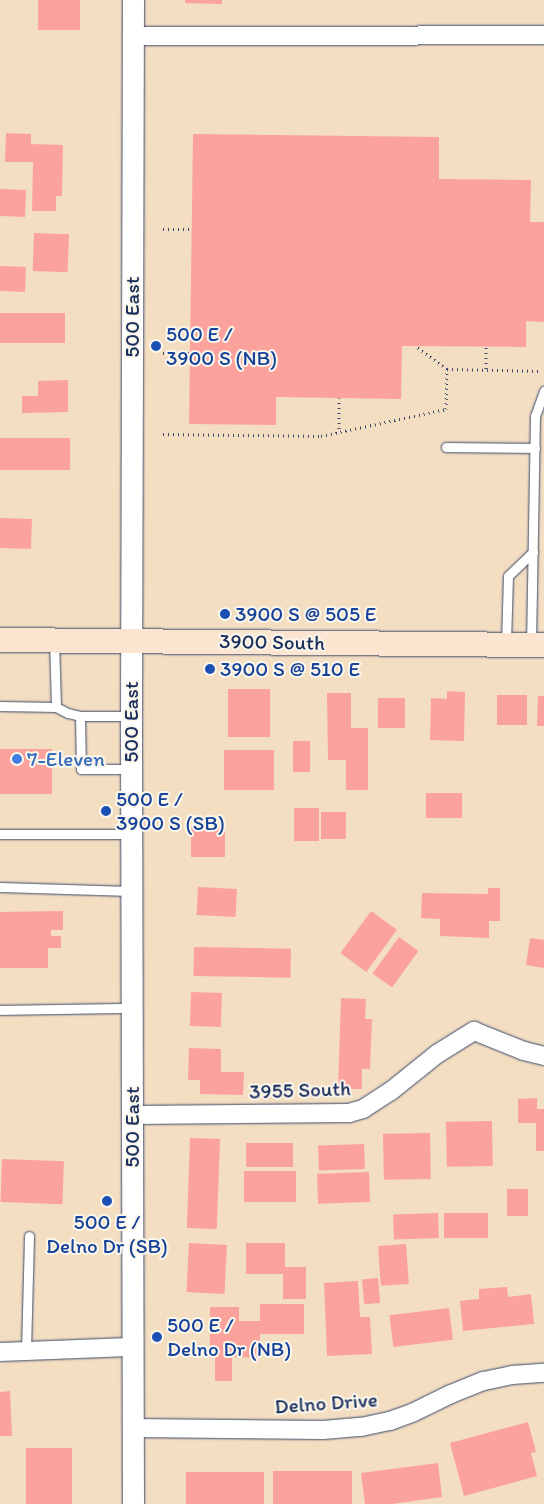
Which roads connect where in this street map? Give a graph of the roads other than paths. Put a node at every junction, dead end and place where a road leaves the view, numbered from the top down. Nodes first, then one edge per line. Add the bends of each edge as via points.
1 (133, 0) edge
2 (133, 36) junction
3 (544, 36) edge
4 (544, 391) edge
5 (540, 425) edge
6 (446, 447) dead end
7 (535, 448) junction
8 (533, 552) junction
9 (0, 640) edge
10 (54, 640) junction
11 (132, 640) junction
12 (506, 645) junction
13 (538, 645) edge
14 (0, 706) edge
15 (56, 707) junction
16 (80, 716) junction
17 (131, 716) junction
18 (132, 769) junction
19 (0, 834) edge
20 (132, 834) junction
21 (0, 887) edge
22 (131, 891) junction
23 (131, 1008) junction
24 (0, 1010) edge
25 (544, 1056) edge
26 (133, 1115) junction
27 (29, 1236) dead end
28 (133, 1347) junction
29 (26, 1351) junction
30 (0, 1352) edge
31 (544, 1373) edge
32 (133, 1428) junction
33 (133, 1504) edge

1 - 2 street, 500 East
2 - 3 street
2 - 11 street, 500 East
4 - 5 lane via 536,416
5 - 7 lane
6 - 7 lane
7 - 8 lane
8 - 12 lane via 508,576
8 - 13 lane
9 - 10 main road, 3900 South
10 - 11 main road, 3900 South
10 - 15 lane
11 - 12 main road, 3900 South
11 - 17 street, 500 East
12 - 13 main road, 3900 South
14 - 15 lane
15 - 16 lane
16 - 17 lane
16 - 18 lane via 81,769
17 - 18 street, 500 East
18 - 20 street, 500 East
19 - 20 lane
20 - 22 street, 500 East
21 - 22 lane
22 - 23 street, 500 East
23 - 24 lane
23 - 26 street, 500 East
25 - 26 street, 3955 South via 474,1031 437,1054 370,1105 349,1113
26 - 28 street, 500 East
27 - 29 lane
28 - 29 street
28 - 32 street, 500 East
29 - 30 street
31 - 32 street, Delno Drive via 484,1381 412,1414 361,1427 323,1430
32 - 33 street, 500 East

